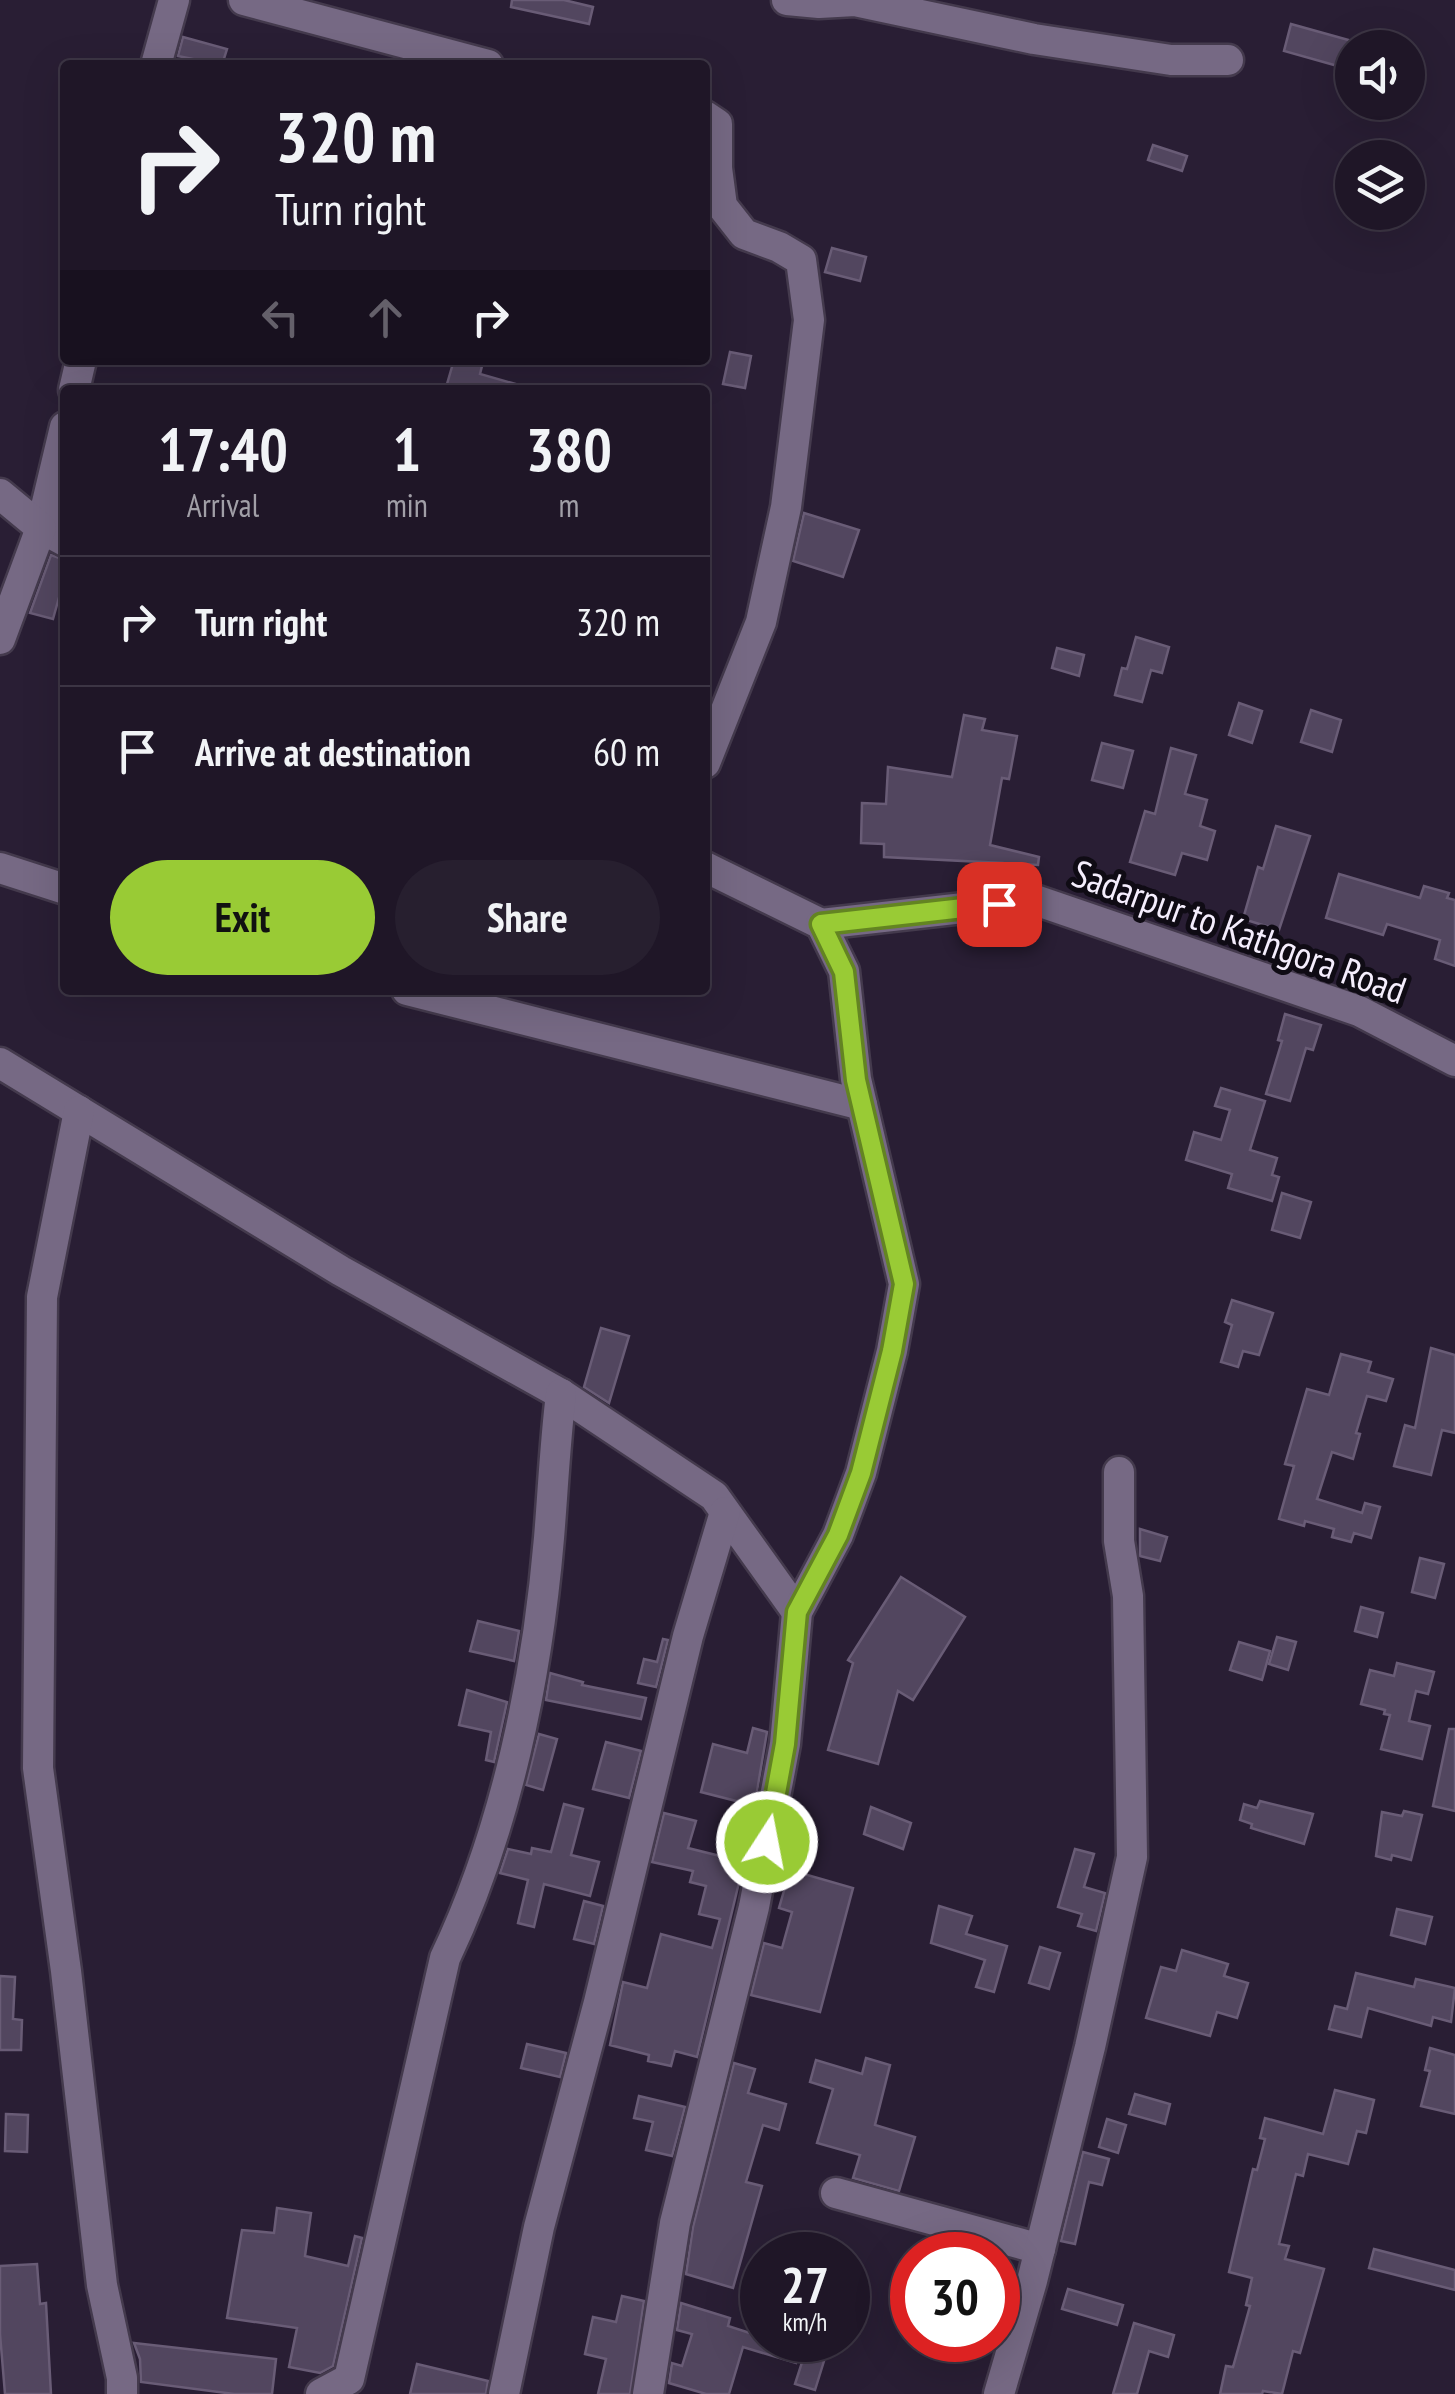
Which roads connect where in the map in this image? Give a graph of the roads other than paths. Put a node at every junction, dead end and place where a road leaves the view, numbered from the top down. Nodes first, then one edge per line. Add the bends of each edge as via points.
1 (174, 0) edge
2 (244, 0) edge
3 (788, 0) edge
4 (157, 60) edge
5 (469, 60) edge
6 (1228, 60) dead end
7 (710, 119) edge
8 (60, 472) edge
9 (0, 494) edge
10 (53, 534) edge
11 (0, 639) edge
12 (710, 750) edge
13 (0, 868) edge
14 (710, 869) edge
15 (60, 887) edge
16 (821, 924) junction
17 (447, 995) edge
18 (512, 1003) edge
19 (1455, 1060) edge
20 (0, 1064) edge
21 (862, 1105) junction
22 (79, 1112) junction
23 (561, 1394) junction
24 (1119, 1472) dead end
25 (725, 1512) junction
26 (797, 1612) junction
27 (836, 2193) dead end
28 (1040, 2248) junction
29 (122, 2394) edge
30 (322, 2394) edge
31 (504, 2394) edge
32 (648, 2394) edge
33 (1000, 2394) edge

1 - 4 street
2 - 5 street
3 - 6 street via 855,1 1034,39 1171,60
7 - 12 street via 718,124 722,206 744,234 801,260 810,320 786,506 760,622
8 - 10 street
9 - 10 street
10 - 11 street
13 - 15 street
14 - 16 street
16 - 19 street, Sadarpur to Kathgora Road via 1035,900 1359,1010
16 - 21 street via 844,972
17 - 18 street
18 - 21 street
20 - 22 street
21 - 26 street via 904,1284 861,1473 838,1535
22 - 23 street
22 - 29 street via 42,1297 38,1768 102,2285
23 - 25 street via 714,1496
23 - 30 street via 523,1712 486,1852 445,1958 349,2379
24 - 28 street via 1132,1856
25 - 26 street
25 - 31 street via 544,2209
26 - 32 street via 785,1744 761,1871 675,2222
27 - 28 street
28 - 33 street

